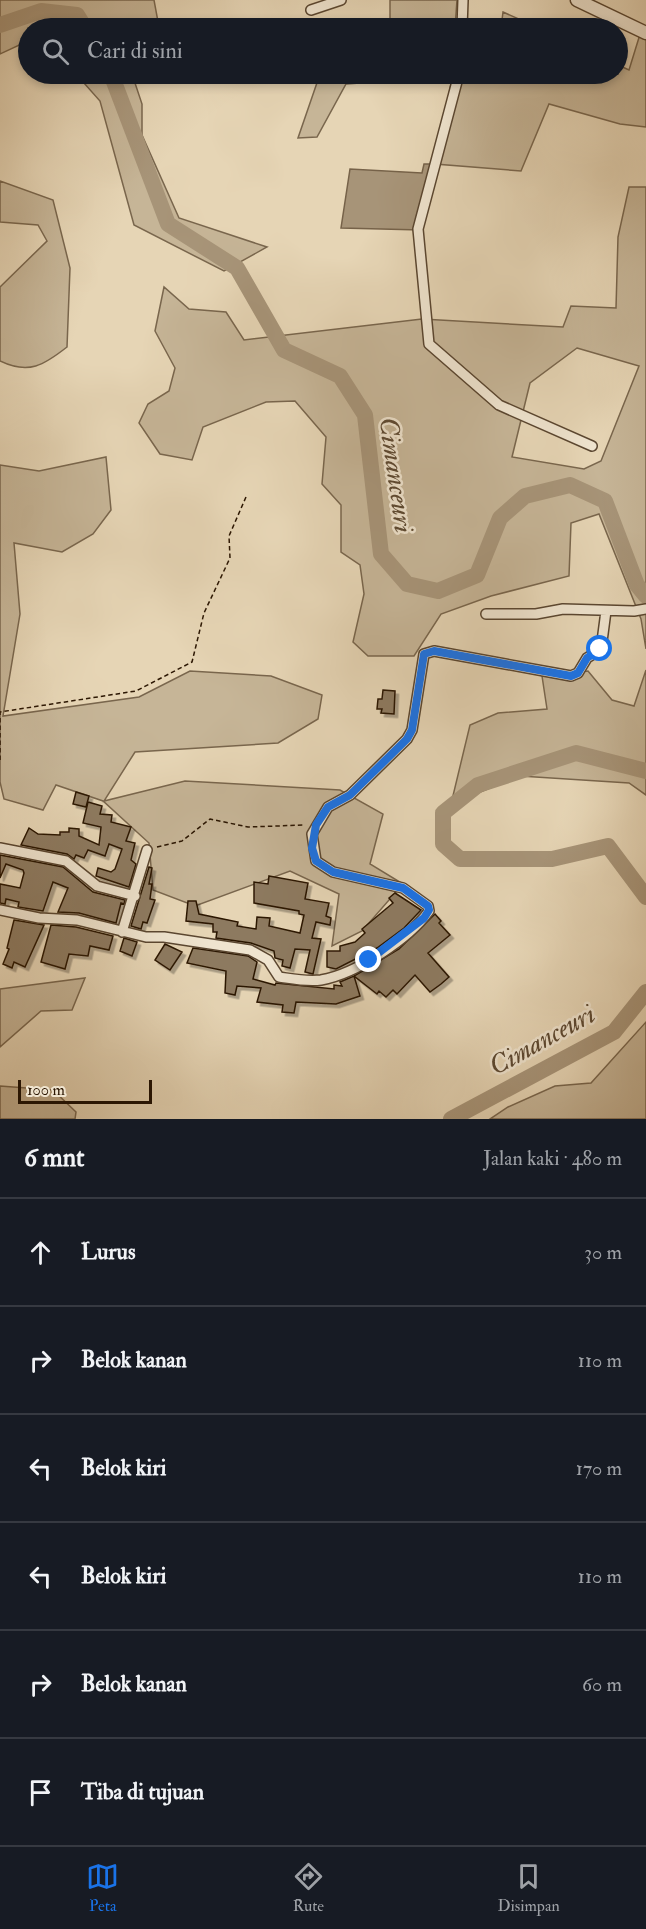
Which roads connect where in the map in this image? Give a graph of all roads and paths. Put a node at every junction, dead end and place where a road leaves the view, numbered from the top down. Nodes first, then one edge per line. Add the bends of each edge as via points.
1 (341, 0) edge
2 (463, 0) edge
3 (577, 0) edge
4 (311, 10) dead end
5 (462, 18) edge
6 (615, 18) edge
7 (628, 24) edge
8 (646, 33) edge
9 (456, 84) edge
10 (592, 446) dead end
11 (246, 497) dead end
12 (646, 609) edge
13 (606, 611) junction
14 (486, 614) dead end
15 (0, 760) edge
16 (316, 825) junction
17 (0, 848) edge
18 (147, 850) joint
19 (135, 896) junction
20 (0, 910) edge
21 (122, 932) junction

1 - 4 street
2 - 5 street
3 - 6 street
7 - 8 street
9 - 10 street via 418,229 429,344 499,405
11 - 15 path via 229,536 230,558 204,613 192,662 136,691 0,712
12 - 13 street
13 - 14 street via 563,609 536,614
13 - 16 street via 600,649 571,676 434,651 424,654 412,730 407,739 350,795 328,807
16 - 18 path via 248,827 210,819 182,841
16 - 21 street via 312,848 316,861 333,872 403,888 428,906 424,918 369,960 322,980 307,981 279,977 268,960 250,950
17 - 19 street via 66,861 97,886
18 - 19 street
19 - 21 street
20 - 21 street via 77,920

